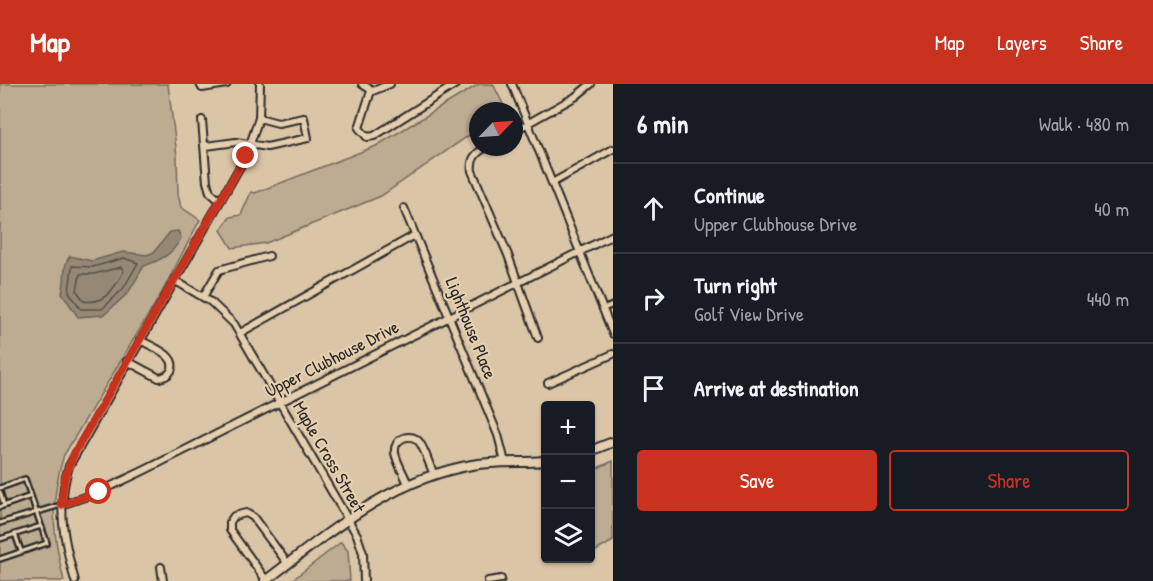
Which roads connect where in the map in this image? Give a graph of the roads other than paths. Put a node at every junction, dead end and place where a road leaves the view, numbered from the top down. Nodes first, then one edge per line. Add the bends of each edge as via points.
1 (200, 84) edge
2 (227, 84) edge
3 (260, 84) edge
4 (362, 84) edge
5 (390, 84) edge
6 (456, 84) edge
7 (512, 84) edge
8 (591, 84) edge
9 (371, 91) junction
10 (259, 118) junction
11 (202, 120) dead end
12 (527, 124) junction
13 (523, 126) edge
14 (206, 146) junction
15 (251, 146) junction
16 (613, 150) edge
17 (475, 156) edge
18 (552, 183) junction
19 (220, 201) junction
20 (404, 208) dead end
21 (415, 234) junction
22 (613, 235) edge
23 (580, 251) junction
24 (269, 256) dead end
25 (174, 280) junction
26 (519, 282) junction
27 (202, 297) junction
28 (613, 305) edge
29 (603, 309) junction
30 (450, 316) junction
31 (240, 333) junction
32 (613, 334) edge
33 (538, 338) dead end
34 (140, 340) junction
35 (613, 354) edge
36 (127, 361) junction
37 (548, 383) dead end
38 (280, 402) junction
39 (613, 442) edge
40 (595, 449) edge
41 (541, 461) edge
42 (505, 462) junction
43 (434, 474) junction
44 (408, 484) junction
45 (0, 490) edge
46 (31, 496) junction
47 (61, 505) junction
48 (2, 506) edge
49 (36, 511) junction
50 (348, 519) junction
51 (0, 523) edge
52 (41, 525) junction
53 (15, 534) junction
54 (0, 539) edge
55 (21, 551) junction
56 (0, 559) edge
57 (288, 564) junction
58 (161, 567) dead end
59 (501, 579) dead end
60 (75, 581) edge
61 (163, 581) edge
62 (265, 581) edge
63 (364, 581) edge
64 (489, 581) edge

1 - 2 street via 202,88
3 - 10 street
4 - 9 street
5 - 9 street
6 - 9 street via 367,137 359,128
7 - 12 street
8 - 12 street
10 - 15 street
10 - 15 street via 278,123 303,118 308,138 267,147
11 - 14 street
12 - 13 street
12 - 18 street
14 - 15 street via 236,142
14 - 19 street via 207,182 210,192
15 - 19 street
16 - 18 street
17 - 26 street via 472,171
18 - 23 street
19 - 25 street
20 - 21 street, Lighthouse Place
21 - 30 street, Lighthouse Place
21 - 31 street
22 - 23 street, Upper Clubhouse Drive
23 - 26 street, Upper Clubhouse Drive
23 - 29 street
24 - 27 street via 219,270
25 - 27 street, Maple Cross Street
25 - 34 street
26 - 30 street, Upper Clubhouse Drive
26 - 33 street
27 - 31 street, Maple Cross Street via 226,314
28 - 29 lane
29 - 32 street
30 - 38 street, Upper Clubhouse Drive
30 - 42 street, Lighthouse Place
31 - 38 street, Maple Cross Street
34 - 36 street
34 - 36 street via 168,356 171,370 159,378
35 - 37 street
36 - 47 street via 75,452 65,477
38 - 47 street, Upper Clubhouse Drive via 99,492
38 - 50 street, Maple Cross Street
39 - 40 street
41 - 42 street
42 - 43 street
43 - 44 street
43 - 44 street via 418,440 403,438 395,451
44 - 50 street
45 - 46 lane via 26,479
45 - 48 lane
46 - 48 lane
46 - 49 lane
47 - 49 lane
47 - 60 street via 62,530
49 - 51 lane
49 - 52 lane
50 - 57 street
50 - 63 street, Maple Cross Street via 363,553
52 - 53 lane
52 - 55 lane via 47,543
53 - 54 lane
53 - 55 lane
55 - 56 lane
57 - 62 street
57 - 62 street via 253,517 246,513 234,516 230,531
58 - 61 street
59 - 64 street

